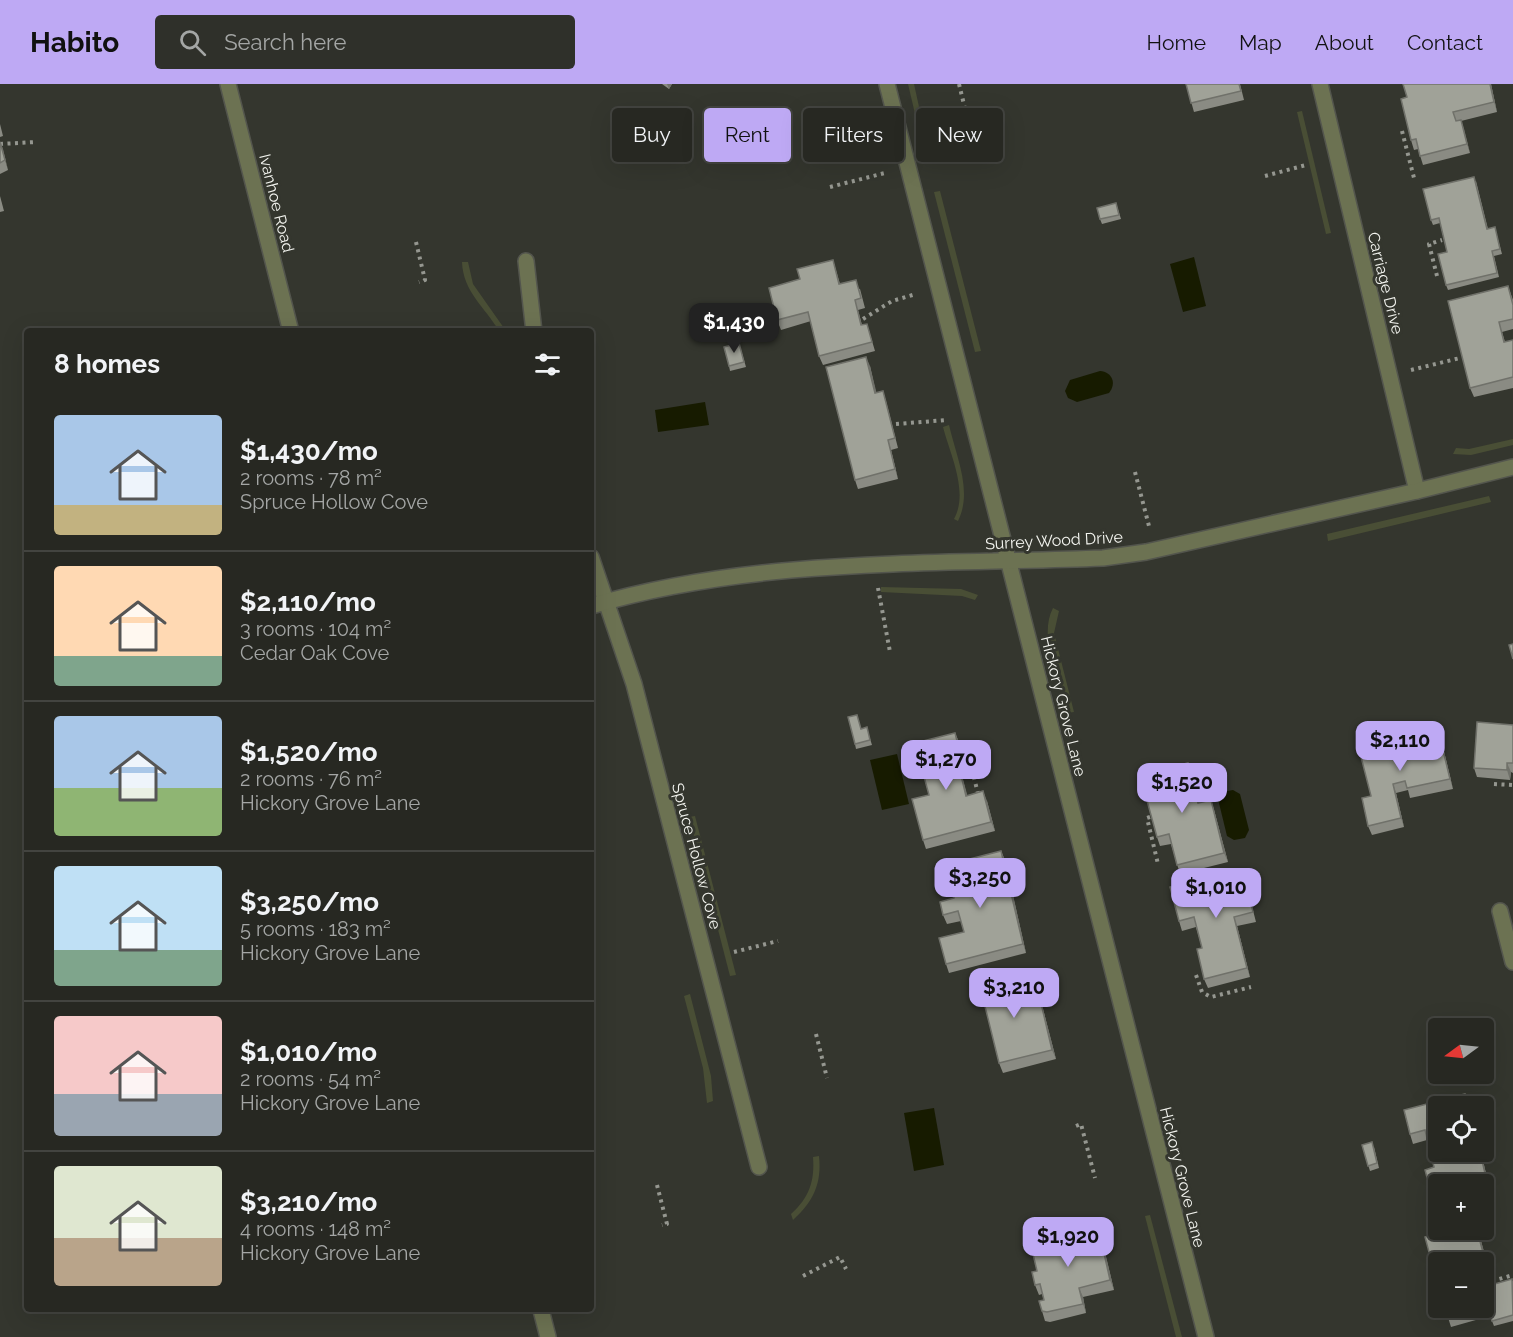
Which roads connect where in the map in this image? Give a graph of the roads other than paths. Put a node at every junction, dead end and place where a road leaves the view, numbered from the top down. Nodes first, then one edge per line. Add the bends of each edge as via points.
1 (228, 84) edge
2 (887, 84) edge
3 (1320, 84) edge
4 (526, 261) dead end
5 (290, 328) edge
6 (534, 328) edge
7 (1513, 467) edge
8 (1418, 491) junction
9 (1009, 562) junction
10 (594, 565) edge
11 (607, 602) junction
12 (594, 605) edge
13 (1500, 911) dead end
14 (1513, 962) edge
15 (759, 1167) dead end
16 (542, 1312) edge
17 (548, 1337) edge
18 (1206, 1337) edge

1 - 5 street, Ivanhoe Road
2 - 9 street, Hickory Grove Lane
3 - 8 street, Carriage Drive
4 - 6 street
7 - 8 street, Surrey Wood Drive
8 - 9 street, Surrey Wood Drive via 1146,552
9 - 11 street, Surrey Wood Drive via 808,567 664,587
9 - 18 street, Hickory Grove Lane
10 - 11 street, Spruce Hollow Cove
11 - 12 street, Surrey Wood Drive
11 - 15 street, Spruce Hollow Cove via 634,684
13 - 14 street
16 - 17 street

